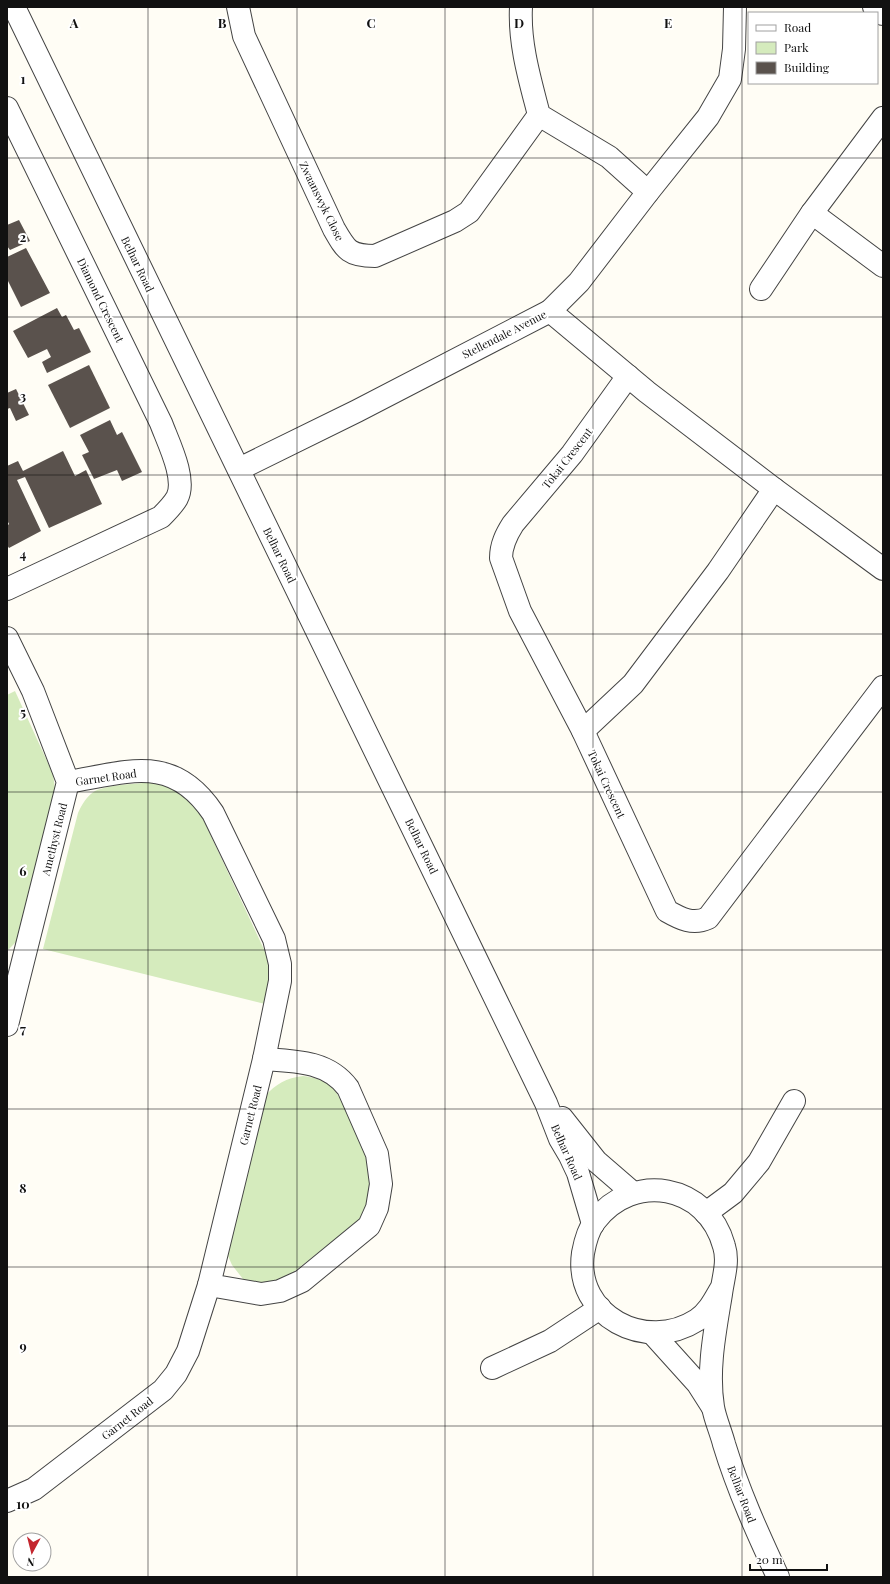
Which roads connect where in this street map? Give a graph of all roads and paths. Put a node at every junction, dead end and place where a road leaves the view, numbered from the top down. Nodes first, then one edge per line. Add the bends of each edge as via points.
1 (14, 7) edge
2 (238, 7) edge
3 (521, 7) edge
4 (735, 7) edge
5 (874, 7) edge
6 (883, 14) edge
7 (7, 108) edge
8 (539, 115) junction
9 (883, 118) edge
10 (648, 192) junction
11 (812, 213) junction
12 (883, 266) edge
13 (761, 288) dead end
14 (550, 311) junction
15 (628, 376) junction
16 (239, 469) junction
17 (774, 489) junction
18 (883, 569) edge
19 (7, 589) edge
20 (7, 638) edge
21 (883, 688) edge
22 (583, 731) junction
23 (68, 782) junction
24 (13, 972) edge
25 (7, 1025) edge
26 (264, 1059) junction
27 (794, 1101) dead end
28 (546, 1103) junction
29 (633, 1193) junction
30 (706, 1212) junction
31 (593, 1224) junction
32 (209, 1285) junction
33 (722, 1287) junction
34 (600, 1308) junction
35 (652, 1333) junction
36 (492, 1368) dead end
37 (713, 1409) junction
38 (7, 1501) edge
39 (778, 1577) edge

1 - 16 street, Belhar Road
2 - 8 street, Zwaanswyk Close via 244,36 334,229 346,249 360,256 375,256 456,221 469,212
3 - 8 street via 525,64
4 - 10 street, Stellendale Avenue via 730,79 708,117
5 - 6 street
7 - 19 street, Diamond Crescent via 161,423 180,480 178,496 161,517
8 - 10 street via 609,157
9 - 11 street
10 - 14 street, Stellendale Avenue via 579,282
11 - 12 street
11 - 13 street
14 - 15 street
14 - 16 street, Stellendale Avenue
15 - 17 street
15 - 22 street, Tokai Crescent via 572,454 513,524 505,536 501,550 501,558 520,611
16 - 28 street, Belhar Road
17 - 18 street
17 - 22 street via 718,571 633,684
20 - 23 street via 33,691
21 - 22 street, Tokai Crescent via 716,910 700,922 682,920 667,911
23 - 24 street, Amethyst Road
23 - 26 street, Garnet Road via 134,771 164,773 185,782 202,796 213,813 278,952 280,981
24 - 25 street, Amethyst Road
26 - 32 street, Garnet Road
26 - 32 street via 320,1066 343,1081 377,1154 381,1184 377,1208 369,1226 302,1281 280,1291 261,1294
27 - 30 street via 760,1162 733,1193
28 - 29 street, Belhar Road via 562,1117 601,1166
28 - 31 street, Belhar Road via 560,1139 578,1173
29 - 30 street, Belhar Road via 652,1190 673,1192 691,1200
29 - 31 street, Belhar Road via 603,1210
30 - 33 street, Belhar Road via 718,1228 725,1247 726,1267
31 - 34 street, Belhar Road via 585,1242 582,1262 585,1282 593,1300
32 - 38 street, Garnet Road via 188,1351 176,1374 163,1390 34,1489
33 - 35 street, Belhar Road via 712,1304 698,1319 681,1328
33 - 37 street, Belhar Road via 712,1362
34 - 35 street, Belhar Road via 622,1326
34 - 36 street via 550,1341
35 - 37 street, Belhar Road via 698,1384
37 - 39 street, Belhar Road via 758,1535

